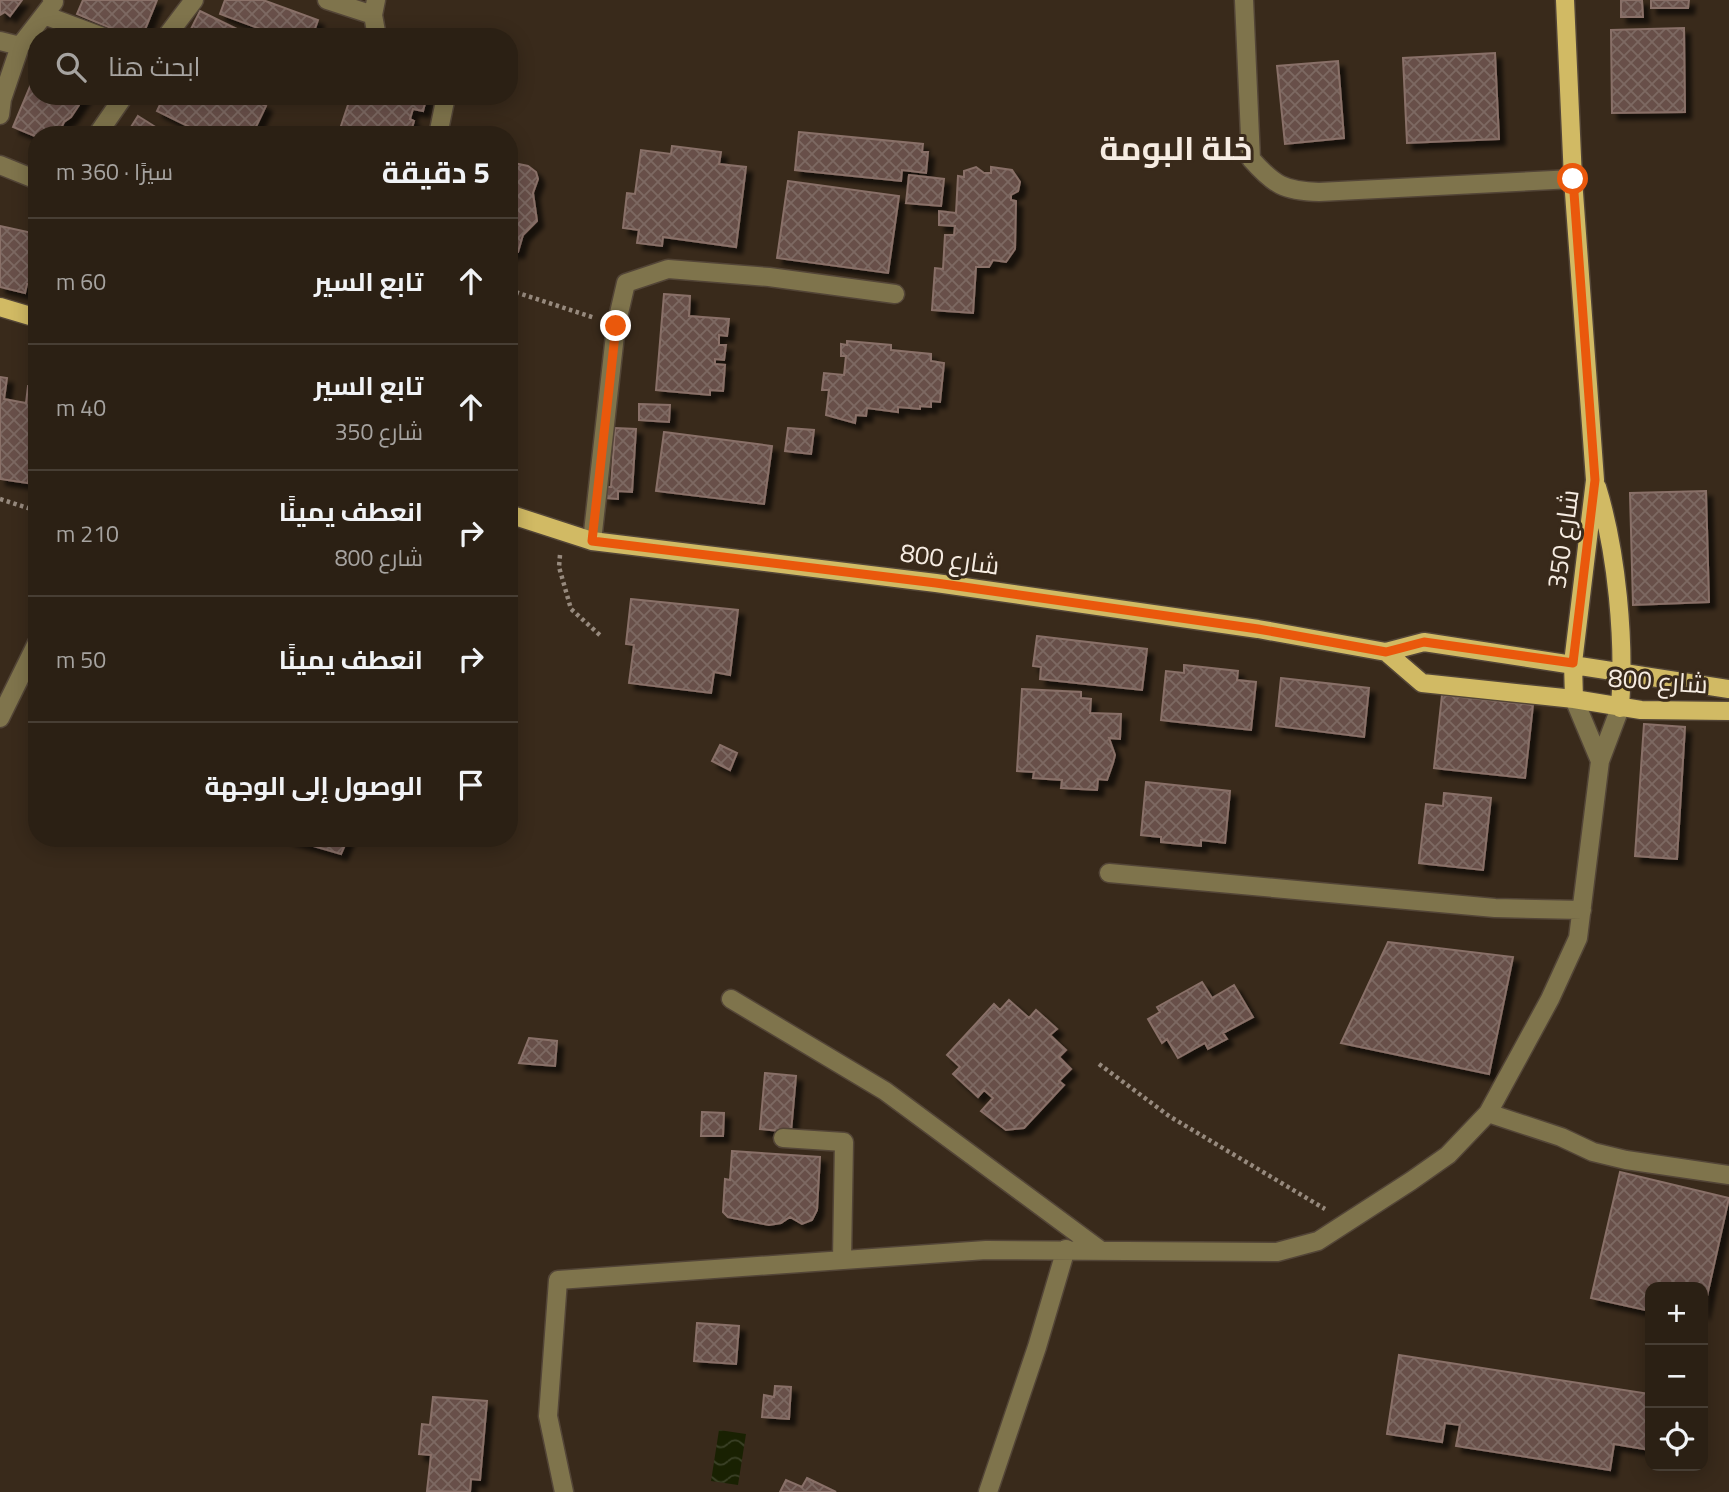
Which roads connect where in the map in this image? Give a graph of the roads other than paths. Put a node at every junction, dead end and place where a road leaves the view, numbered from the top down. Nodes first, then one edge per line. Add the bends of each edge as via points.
1 (194, 0) edge
2 (327, 0) edge
3 (1244, 0) edge
4 (1564, 0) edge
5 (48, 8) edge
6 (374, 8) edge
7 (33, 28) edge
8 (86, 28) edge
9 (173, 28) edge
10 (376, 28) edge
11 (28, 35) edge
12 (0, 41) edge
13 (20, 46) junction
14 (118, 105) edge
15 (444, 105) edge
16 (0, 115) edge
17 (103, 126) edge
18 (440, 126) edge
19 (0, 165) edge
20 (28, 176) edge
21 (1573, 179) junction
22 (895, 294) dead end
23 (0, 307) edge
24 (28, 315) edge
25 (1595, 480) junction
26 (518, 517) edge
27 (592, 541) junction
28 (1386, 652) junction
29 (28, 660) edge
30 (1573, 663) junction
31 (1622, 672) junction
32 (1729, 689) edge
33 (1574, 699) junction
34 (1620, 708) junction
35 (1729, 711) edge
36 (0, 718) edge
37 (1601, 761) junction
38 (1109, 873) dead end
39 (1582, 910) junction
40 (731, 999) dead end
41 (1489, 1113) junction
42 (783, 1138) dead end
43 (1729, 1175) edge
44 (1066, 1249) junction
45 (1100, 1250) junction
46 (842, 1260) junction
47 (564, 1492) edge
48 (988, 1492) edge

1 - 9 street
2 - 6 street
3 - 21 street via 1251,159 1275,184 1320,192
4 - 21 main road
5 - 7 street
5 - 8 street
6 - 10 street
11 - 13 street
12 - 13 street
13 - 16 street
14 - 17 street
15 - 18 street
19 - 20 street
21 - 25 main road
22 - 27 street via 769,277 668,270 626,283 616,326
23 - 24 main road
25 - 30 main road, شارع 350
25 - 31 main road, شارع 350 via 1609,526
26 - 27 main road, شارع 800
27 - 28 main road, شارع 800 via 976,589
28 - 30 main road, شارع 800 via 1424,642
28 - 33 main road, شارع 800 via 1423,683
29 - 36 street
30 - 31 main road, شارع 800
30 - 33 main road, شارع 350
31 - 32 main road, شارع 800
31 - 34 main road, شارع 350
33 - 34 main road, شارع 800
33 - 37 street
34 - 35 main road, شارع 800
34 - 37 street
37 - 39 street
38 - 39 street via 1495,908
39 - 41 street via 1578,938 1556,987
40 - 45 street via 885,1091
41 - 43 street via 1593,1152
41 - 45 street via 1448,1155 1318,1241 1277,1252
42 - 46 street via 844,1142
44 - 45 street
44 - 46 street
44 - 48 street
46 - 47 street via 558,1280 548,1416

